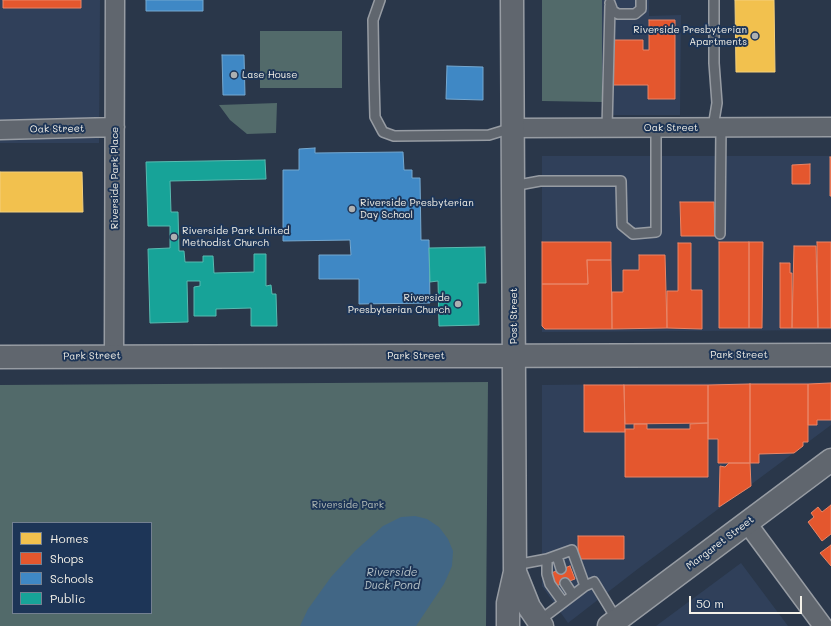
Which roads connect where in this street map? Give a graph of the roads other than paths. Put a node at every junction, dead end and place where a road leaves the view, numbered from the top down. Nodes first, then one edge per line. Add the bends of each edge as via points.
1 (115, 0) edge
2 (380, 0) edge
3 (512, 0) edge
4 (641, 0) edge
5 (714, 0) edge
6 (610, 3) edge
7 (115, 127) junction
8 (831, 127) edge
9 (512, 128) junction
10 (607, 128) junction
11 (656, 128) junction
12 (717, 128) junction
13 (0, 130) edge
14 (513, 186) junction
15 (720, 234) dead end
16 (831, 355) edge
17 (114, 356) junction
18 (514, 356) junction
19 (0, 358) edge
20 (831, 460) edge
21 (747, 523) junction
22 (557, 556) junction
23 (547, 559) junction
24 (515, 568) junction
25 (561, 569) dead end
26 (565, 583) dead end
27 (585, 586) junction
28 (573, 595) junction
29 (564, 602) junction
30 (613, 623) edge
31 (540, 624) edge
32 (508, 626) edge
33 (823, 626) edge

1 - 7 street, Riverside Park Place
2 - 9 lane via 373,20 374,80 375,117 383,132 394,136 489,135
3 - 9 street, Post Street
4 - 6 lane via 641,9 636,14 618,14 613,11
5 - 12 lane
6 - 10 lane
7 - 13 street, Oak Street
7 - 17 street, Riverside Park Place
8 - 12 street, Oak Street
9 - 10 street, Oak Street
9 - 14 street, Post Street
10 - 11 street, Oak Street
11 - 12 street, Oak Street
11 - 14 lane via 656,232 633,234 622,225 621,181 540,181
12 - 15 lane
14 - 18 street, Post Street
16 - 18 street, Park Street
17 - 18 street, Park Street
17 - 19 street, Park Street
18 - 24 street, Post Street
20 - 21 street, Margaret Street
21 - 30 street, Margaret Street
21 - 33 street
22 - 23 lane
22 - 25 lane
22 - 27 lane via 572,550
23 - 24 lane
23 - 29 lane via 550,584
24 - 31 street, Post Street via 529,607
24 - 32 street via 508,603
26 - 28 lane
27 - 28 lane
27 - 30 lane via 594,582
28 - 29 lane
29 - 31 lane

